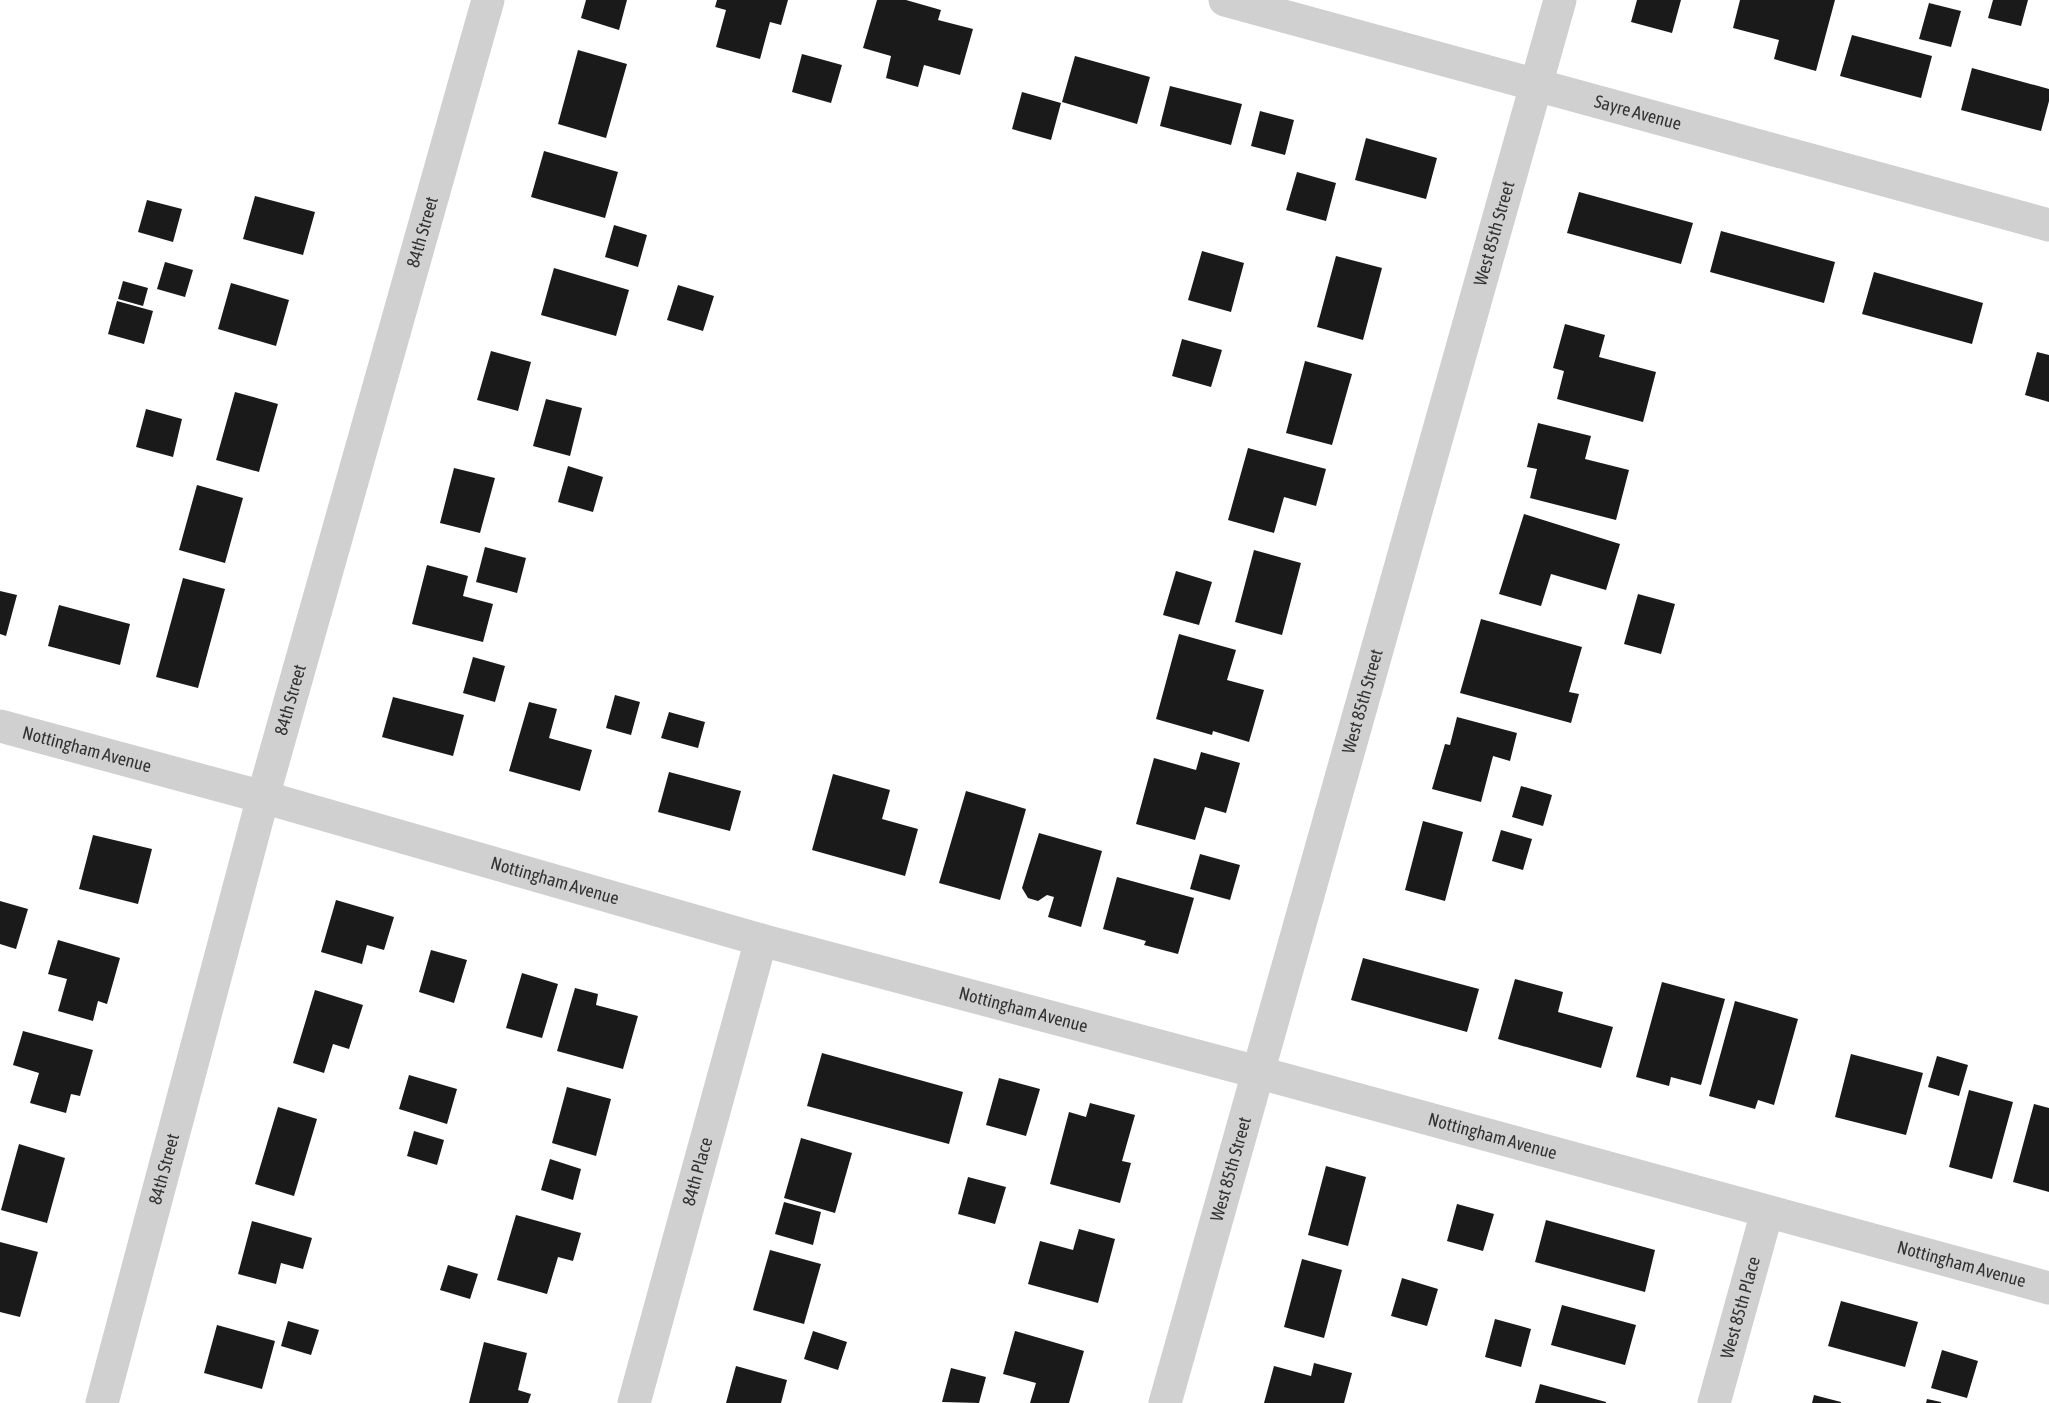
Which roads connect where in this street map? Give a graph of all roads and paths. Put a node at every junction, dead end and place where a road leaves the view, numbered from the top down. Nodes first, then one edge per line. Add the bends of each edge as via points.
1 (488, 0) edge
2 (1225, 0) edge
3 (1560, 0) edge
4 (1537, 85) junction
5 (2049, 225) edge
6 (0, 726) edge
7 (263, 797) junction
8 (762, 940) junction
9 (1257, 1072) junction
10 (1767, 1212) junction
11 (2049, 1288) edge
12 (102, 1403) edge
13 (634, 1403) edge
14 (1165, 1403) edge
15 (1714, 1403) edge

1 - 7 street, 84th Street
2 - 4 street, Sayre Avenue
3 - 4 street, West 85th Street
4 - 5 street, Sayre Avenue
4 - 9 street, West 85th Street
6 - 7 street, Nottingham Avenue
7 - 8 street, Nottingham Avenue
7 - 12 street, 84th Street
8 - 9 street, Nottingham Avenue
8 - 13 street, 84th Place
9 - 10 street, Nottingham Avenue
9 - 14 street, West 85th Street
10 - 11 street, Nottingham Avenue
10 - 15 street, West 85th Place

